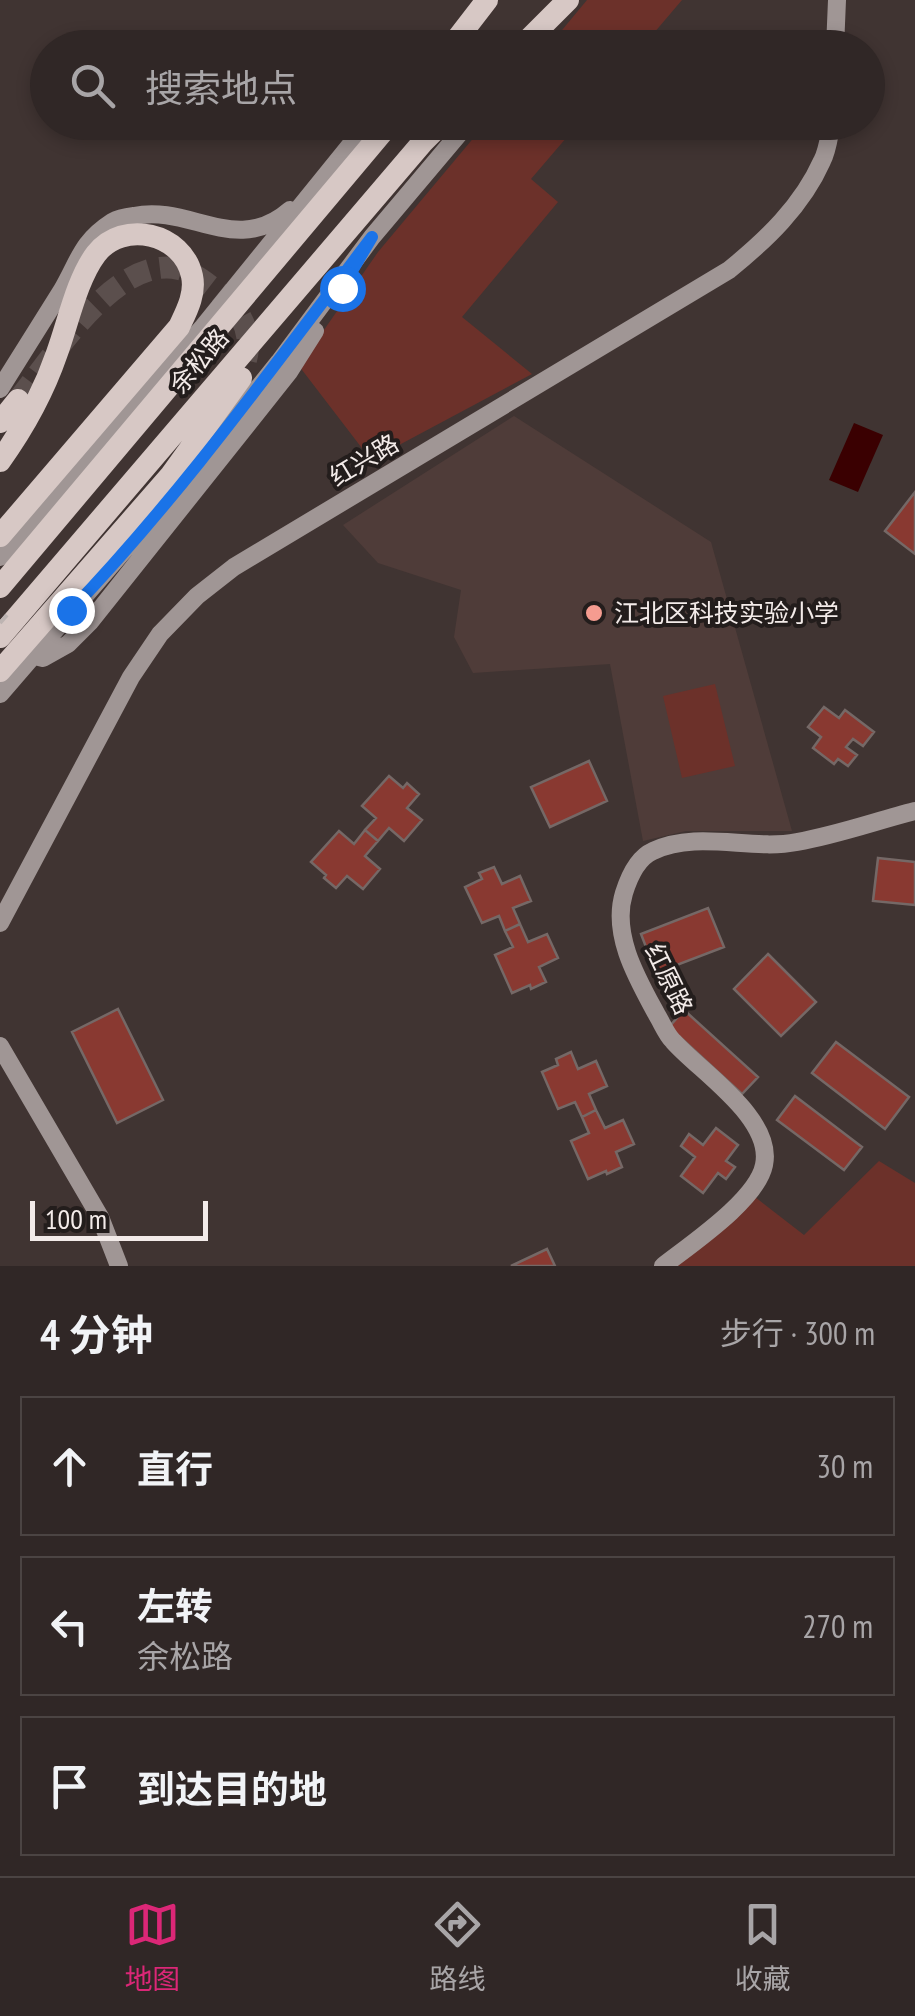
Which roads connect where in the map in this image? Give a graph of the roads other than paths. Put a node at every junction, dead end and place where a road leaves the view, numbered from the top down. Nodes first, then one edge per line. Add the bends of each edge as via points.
1 (484, 0) edge
2 (838, 0) edge
3 (563, 5) edge
4 (455, 30) edge
5 (463, 30) edge
6 (538, 30) edge
7 (543, 30) edge
8 (836, 30) edge
9 (354, 140) edge
10 (376, 140) edge
11 (435, 140) edge
12 (444, 140) edge
13 (828, 140) edge
14 (431, 150) junction
15 (314, 188) junction
16 (78, 255) junction
17 (284, 367) junction
18 (0, 374) edge
19 (241, 378) dead end
20 (9, 394) edge
21 (0, 422) edge
22 (0, 461) edge
23 (0, 536) edge
24 (0, 558) edge
25 (0, 588) edge
26 (65, 606) junction
27 (0, 640) edge
28 (0, 671) edge
29 (0, 694) edge
30 (915, 811) edge
31 (0, 923) edge
32 (0, 1046) edge
33 (119, 1266) edge
34 (663, 1266) edge

1 - 4 main road
1 - 5 highway
2 - 8 main road
3 - 6 highway
3 - 7 main road
9 - 15 main road, 余松路
10 - 25 highway, 余松路
11 - 14 highway, 余松路
12 - 14 main road, 余松路
13 - 31 main road, 红兴路 via 808,188 785,219 729,270 234,567 197,596 131,677
14 - 17 main road, 余松路
14 - 27 highway, 余松路
15 - 16 main road via 284,215 256,228 228,231 148,213 116,220
15 - 24 main road, 余松路 via 204,327
16 - 18 main road
16 - 20 main road
17 - 26 main road, 余松路 via 112,567
17 - 27 main road via 68,644 43,658
19 - 26 highway
20 - 21 highway
22 - 23 highway via 56,358 98,251 142,233 167,241 193,278 179,327
26 - 28 highway
26 - 29 main road, 余松路
30 - 34 main road, 红原路 via 794,843 682,842 650,852 630,873 622,923 638,980 671,1040 730,1092 763,1139 764,1165 753,1188
32 - 33 main road via 100,1217

